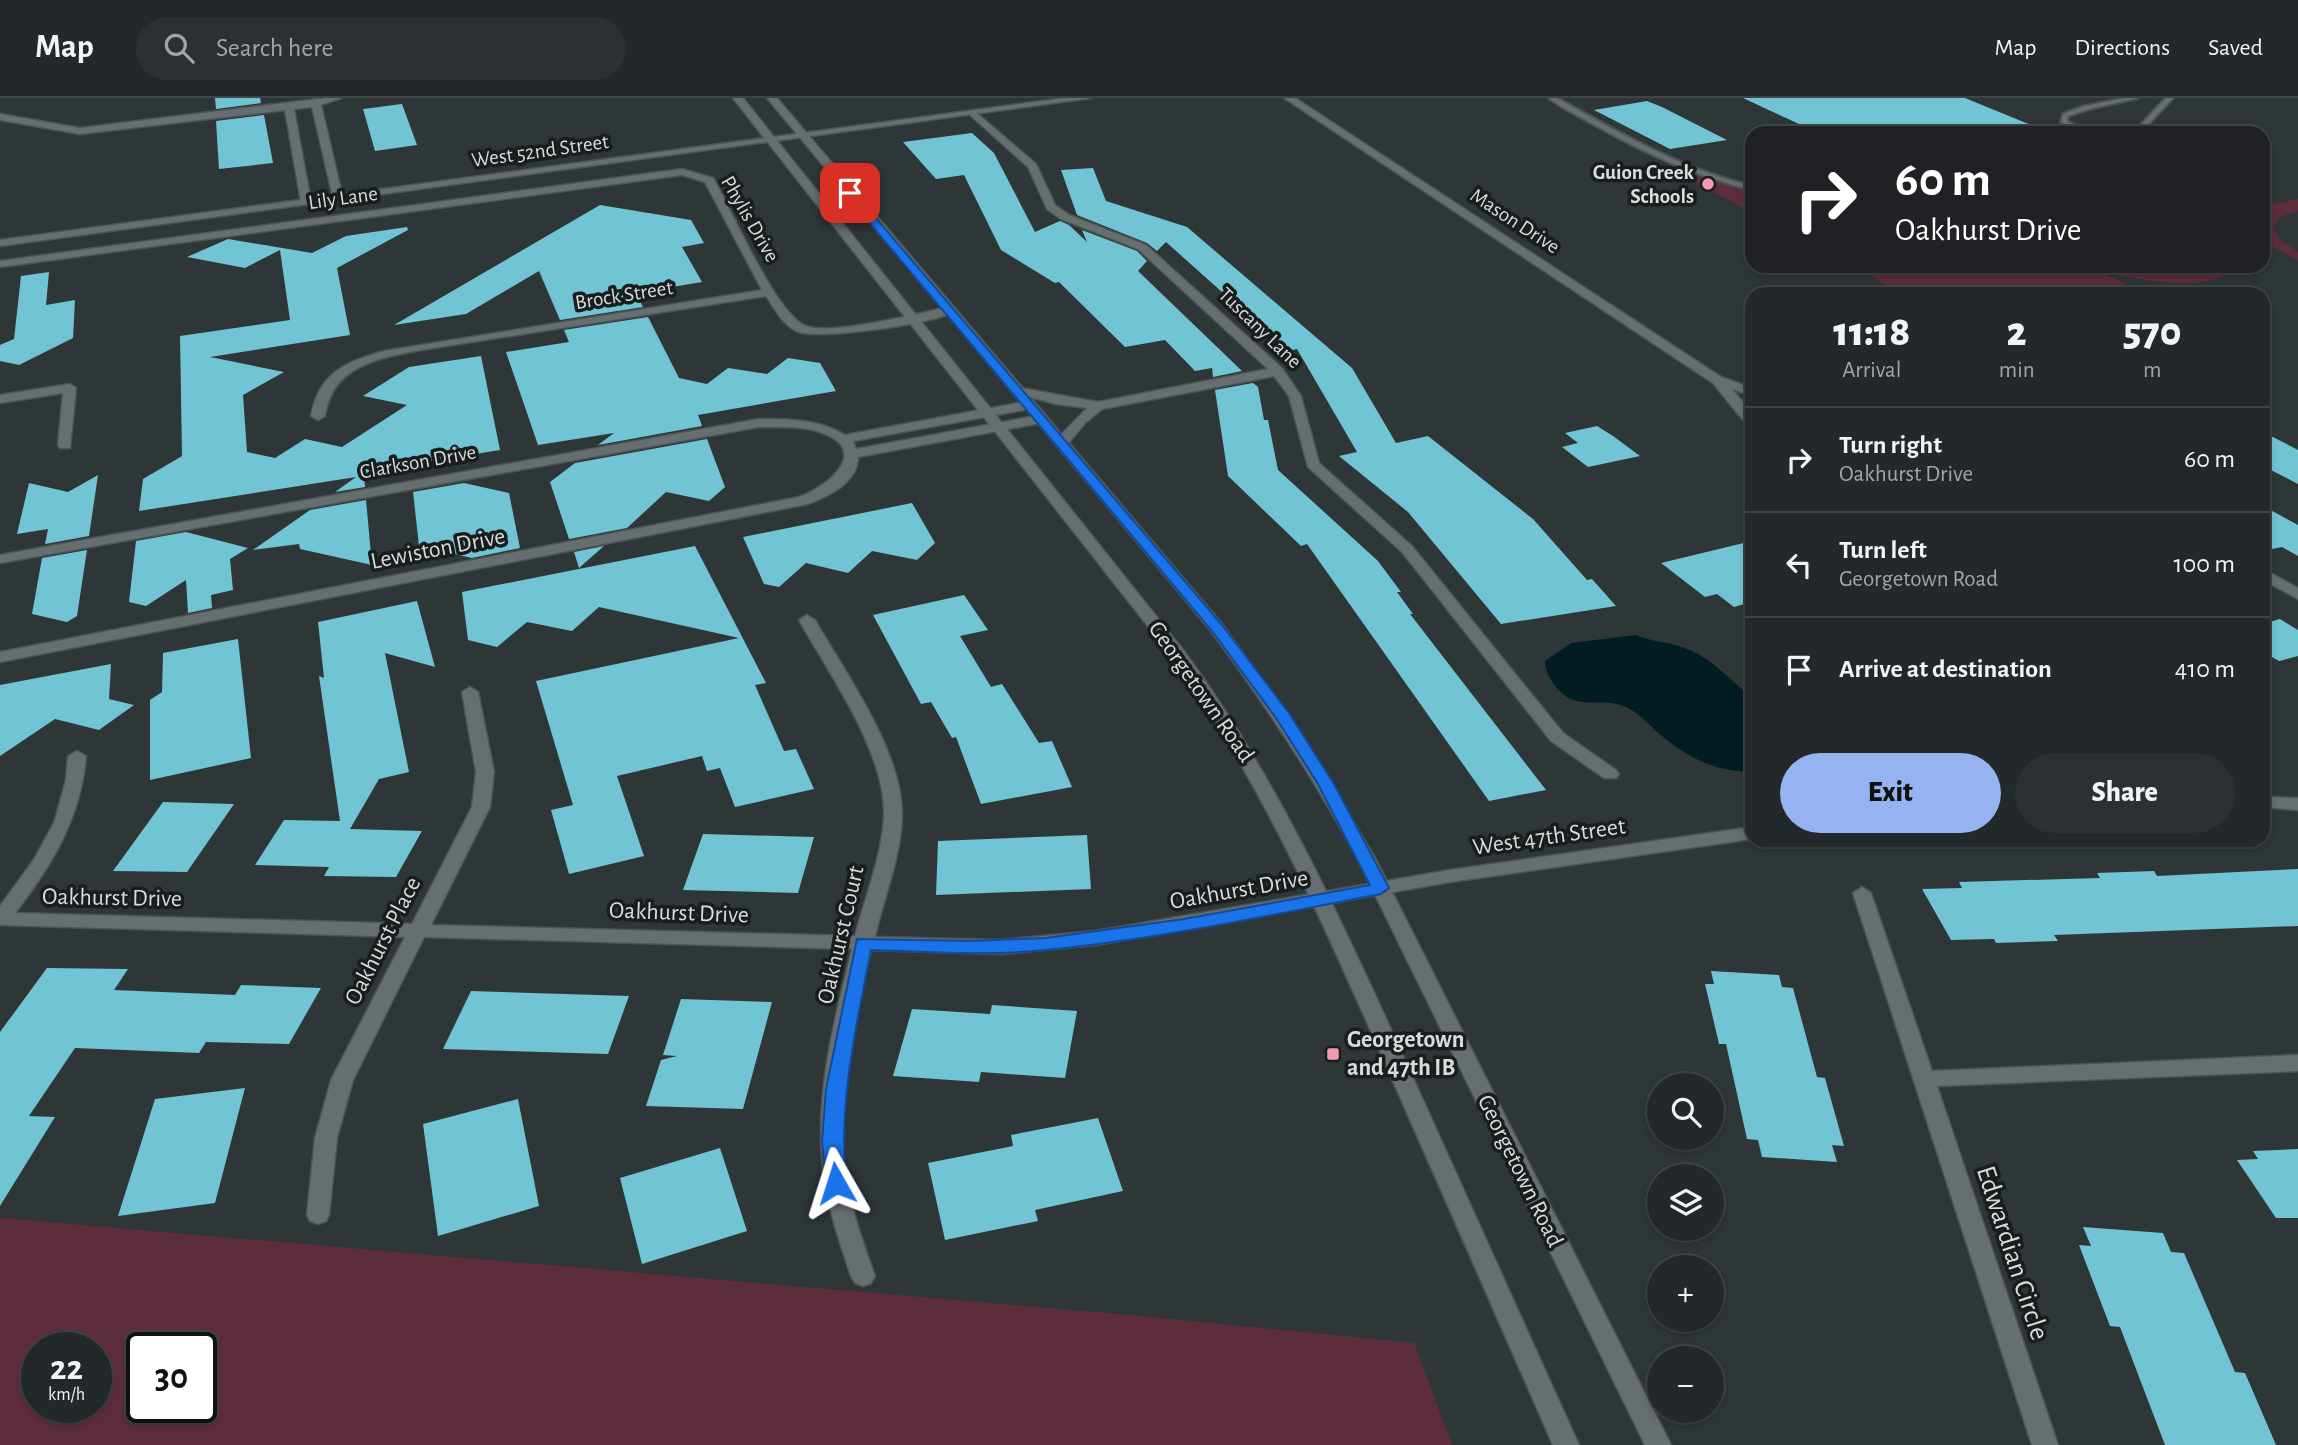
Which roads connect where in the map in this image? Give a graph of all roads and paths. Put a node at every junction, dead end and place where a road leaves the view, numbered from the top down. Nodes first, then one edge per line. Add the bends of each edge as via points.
1 (336, 98) edge
2 (738, 98) edge
3 (772, 98) edge
4 (1086, 98) edge
5 (1289, 98) edge
6 (1552, 98) edge
7 (2135, 98) edge
8 (2170, 98) edge
9 (316, 104) junction
10 (289, 107) junction
11 (974, 113) junction
12 (0, 117) edge
13 (2072, 126) edge
14 (2142, 126) edge
15 (803, 135) junction
16 (770, 139) junction
17 (691, 173) joint
18 (1745, 187) edge
19 (338, 198) junction
20 (306, 202) junction
21 (263, 208) junction
22 (267, 228) junction
23 (0, 243) edge
24 (0, 264) edge
25 (770, 292) junction
26 (949, 311) junction
27 (911, 318) junction
28 (1278, 371) junction
29 (1717, 380) junction
30 (1016, 389) junction
31 (1745, 390) edge
32 (0, 399) edge
33 (1029, 405) junction
34 (1098, 406) junction
35 (986, 412) junction
36 (1745, 414) edge
37 (318, 415) dead end
38 (1041, 419) junction
39 (998, 427) junction
40 (1060, 443) junction
41 (65, 445) dead end
42 (848, 446) junction
43 (0, 559) edge
44 (2270, 578) edge
45 (2298, 594) edge
46 (807, 620) dead end
47 (0, 657) edge
48 (470, 692) dead end
49 (77, 756) dead end
50 (1609, 774) dead end
51 (2270, 802) edge
52 (2298, 804) edge
53 (1745, 834) edge
54 (1381, 888) junction
55 (1862, 893) dead end
56 (1353, 894) joint
57 (1323, 900) junction
58 (0, 919) edge
59 (416, 930) junction
60 (863, 944) junction
61 (2298, 1063) edge
62 (1923, 1079) junction
63 (318, 1215) dead end
64 (863, 1276) dead end
65 (1566, 1445) edge
66 (1658, 1445) edge
67 (2045, 1445) edge

1 - 9 street
2 - 16 street, Georgetown Road
3 - 15 street, Georgetown Road
4 - 11 street, West 52nd Street
5 - 29 street, Mason Drive
6 - 18 lane via 1679,166
7 - 13 lane via 2065,115 2064,122
8 - 14 lane
9 - 10 street
9 - 19 street
10 - 12 street via 80,131
10 - 20 street
11 - 15 street, West 52nd Street
11 - 28 street, Tuscany Lane via 1032,166 1051,207 1142,247
15 - 16 street, West 52nd Street
15 - 26 street, Georgetown Road
16 - 19 street, West 52nd Street
16 - 27 street, Georgetown Road
17 - 22 street, Lily Lane
17 - 25 street, Phylis Drive via 709,180
19 - 20 street, West 52nd Street
20 - 21 street, West 52nd Street
21 - 22 street
21 - 23 street, West 52nd Street
22 - 24 street, Lily Lane
25 - 27 street via 789,321 806,331
25 - 37 street, Brock Street via 378,356 326,386
26 - 27 street
26 - 30 street, Georgetown Road
27 - 35 street, Georgetown Road
28 - 34 street
28 - 50 street, Tuscany Lane via 1295,396 1314,464 1407,549 1557,737
29 - 31 street, Mason Drive
29 - 36 street, Mason Drive
30 - 33 street, Georgetown Road
30 - 34 street
32 - 41 street via 71,388
33 - 35 street
33 - 38 street, Georgetown Road
34 - 40 street
35 - 39 street, Georgetown Road
35 - 42 street
38 - 39 street
38 - 40 street, Georgetown Road
39 - 42 street
39 - 57 street, Georgetown Road via 1207,693 1295,841
40 - 54 street, Georgetown Road via 1217,628 1283,716 1326,784
42 - 43 street, Clarkson Drive via 808,425 759,423
42 - 47 street, Lewiston Drive via 850,468 840,481 803,501
44 - 45 street
46 - 60 street, Oakhurst Court via 890,783 890,836
48 - 59 street, Oakhurst Place via 485,772 481,807
49 - 58 street via 72,800 60,832
51 - 52 street
53 - 54 street, West 47th Street
54 - 56 street, West 47th Street
54 - 66 street, Georgetown Road
55 - 62 street, Edwardian Circle
56 - 57 street, Oakhurst Drive
57 - 60 street, Oakhurst Drive via 1046,944
57 - 65 street, Georgetown Road
58 - 59 street, Oakhurst Drive
59 - 60 street, Oakhurst Drive
59 - 63 street, Oakhurst Place via 342,1080 326,1138
60 - 64 street, Oakhurst Court via 835,1089 832,1128 838,1197
61 - 62 street
62 - 67 street, Edwardian Circle

